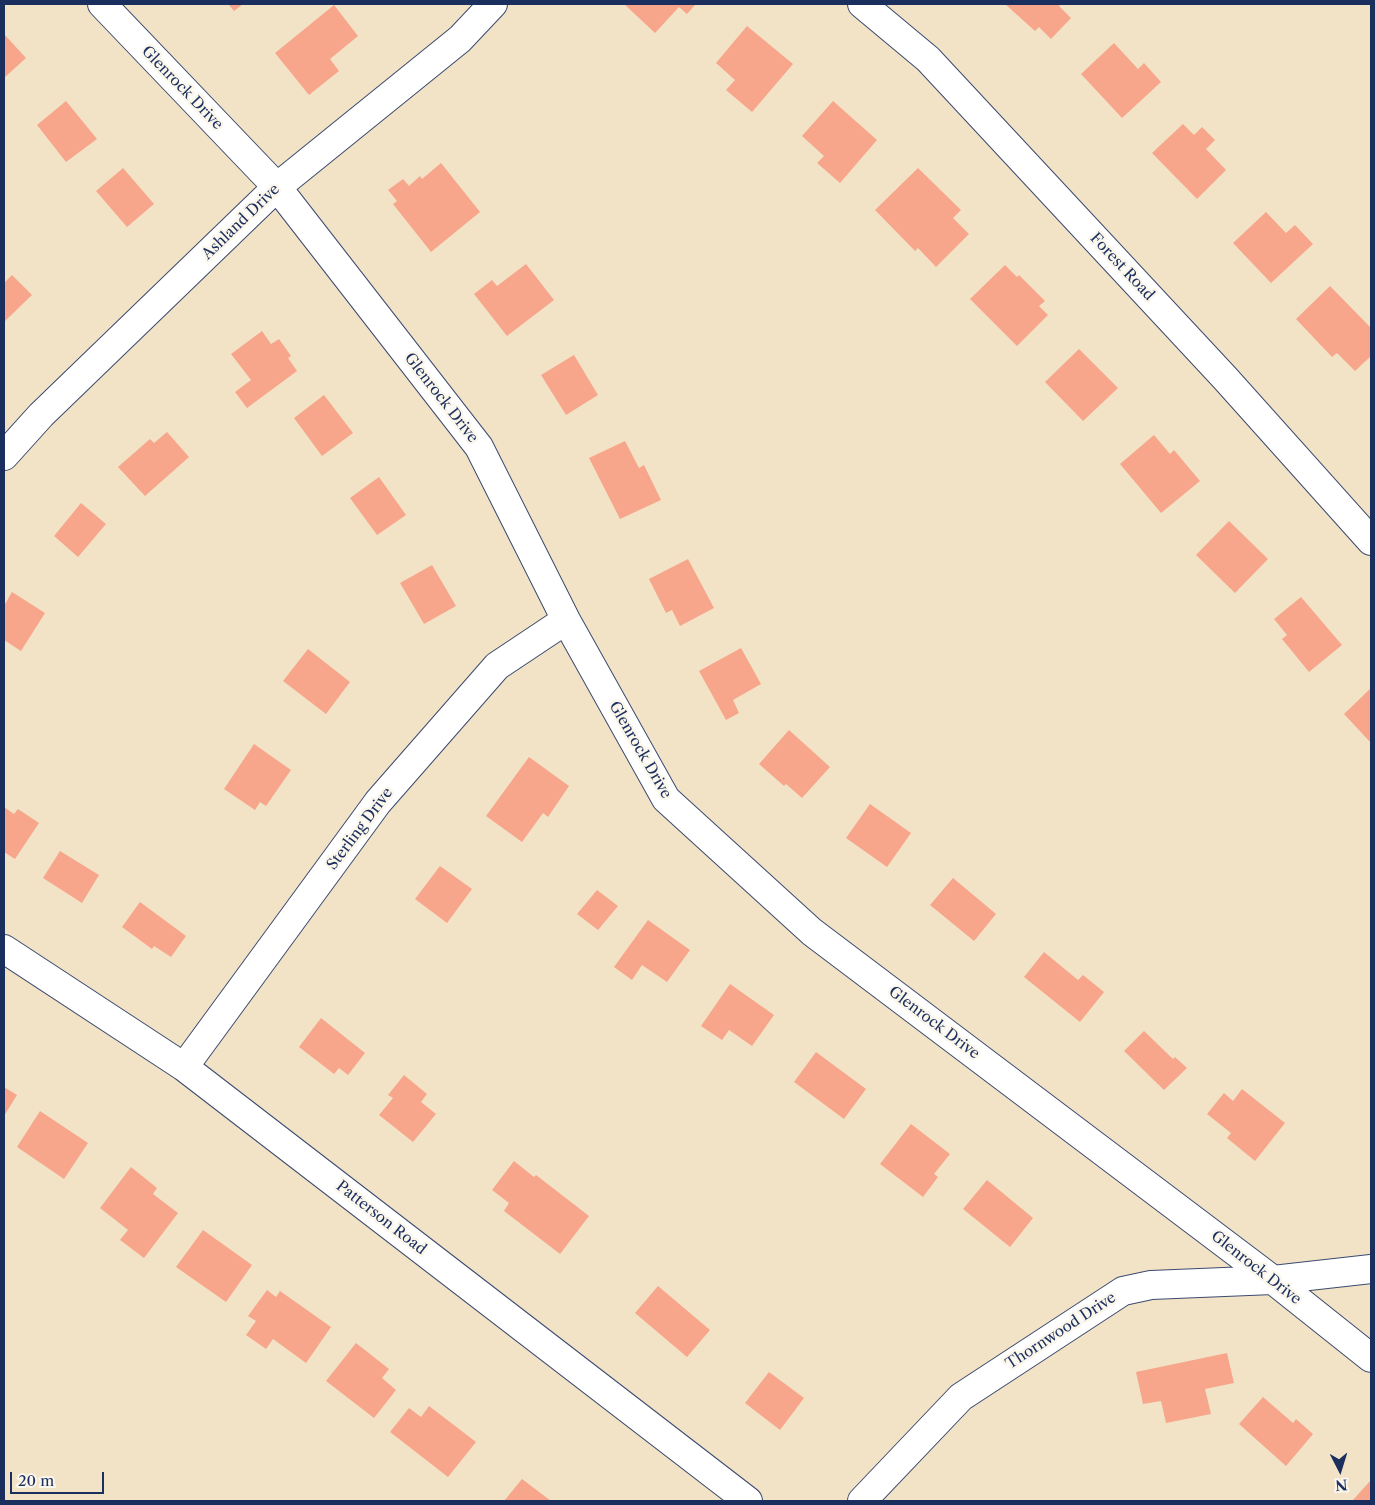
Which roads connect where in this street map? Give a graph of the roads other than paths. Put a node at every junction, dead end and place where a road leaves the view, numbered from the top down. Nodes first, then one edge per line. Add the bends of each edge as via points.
1 (102, 4) edge
2 (493, 4) edge
3 (862, 4) edge
4 (277, 187) junction
5 (4, 456) edge
6 (1371, 541) edge
7 (566, 620) junction
8 (4, 949) edge
9 (184, 1067) junction
10 (1371, 1269) edge
11 (1273, 1280) junction
12 (1371, 1358) edge
13 (748, 1501) edge
14 (862, 1501) edge

1 - 4 street, Glenrock Drive
2 - 4 street, Ashland Drive via 460,39
3 - 6 street, Forest Road via 928,59 1225,378
4 - 5 street, Ashland Drive via 41,416
4 - 7 street, Glenrock Drive via 479,447
7 - 9 street, Sterling Drive via 496,666 378,802
7 - 11 street, Glenrock Drive via 666,799 812,932
8 - 9 street, Patterson Road
9 - 13 street, Patterson Road
10 - 11 street, Thornwood Drive
11 - 12 street, Glenrock Drive
11 - 14 street, Thornwood Drive via 1151,1285 1123,1291 961,1397

